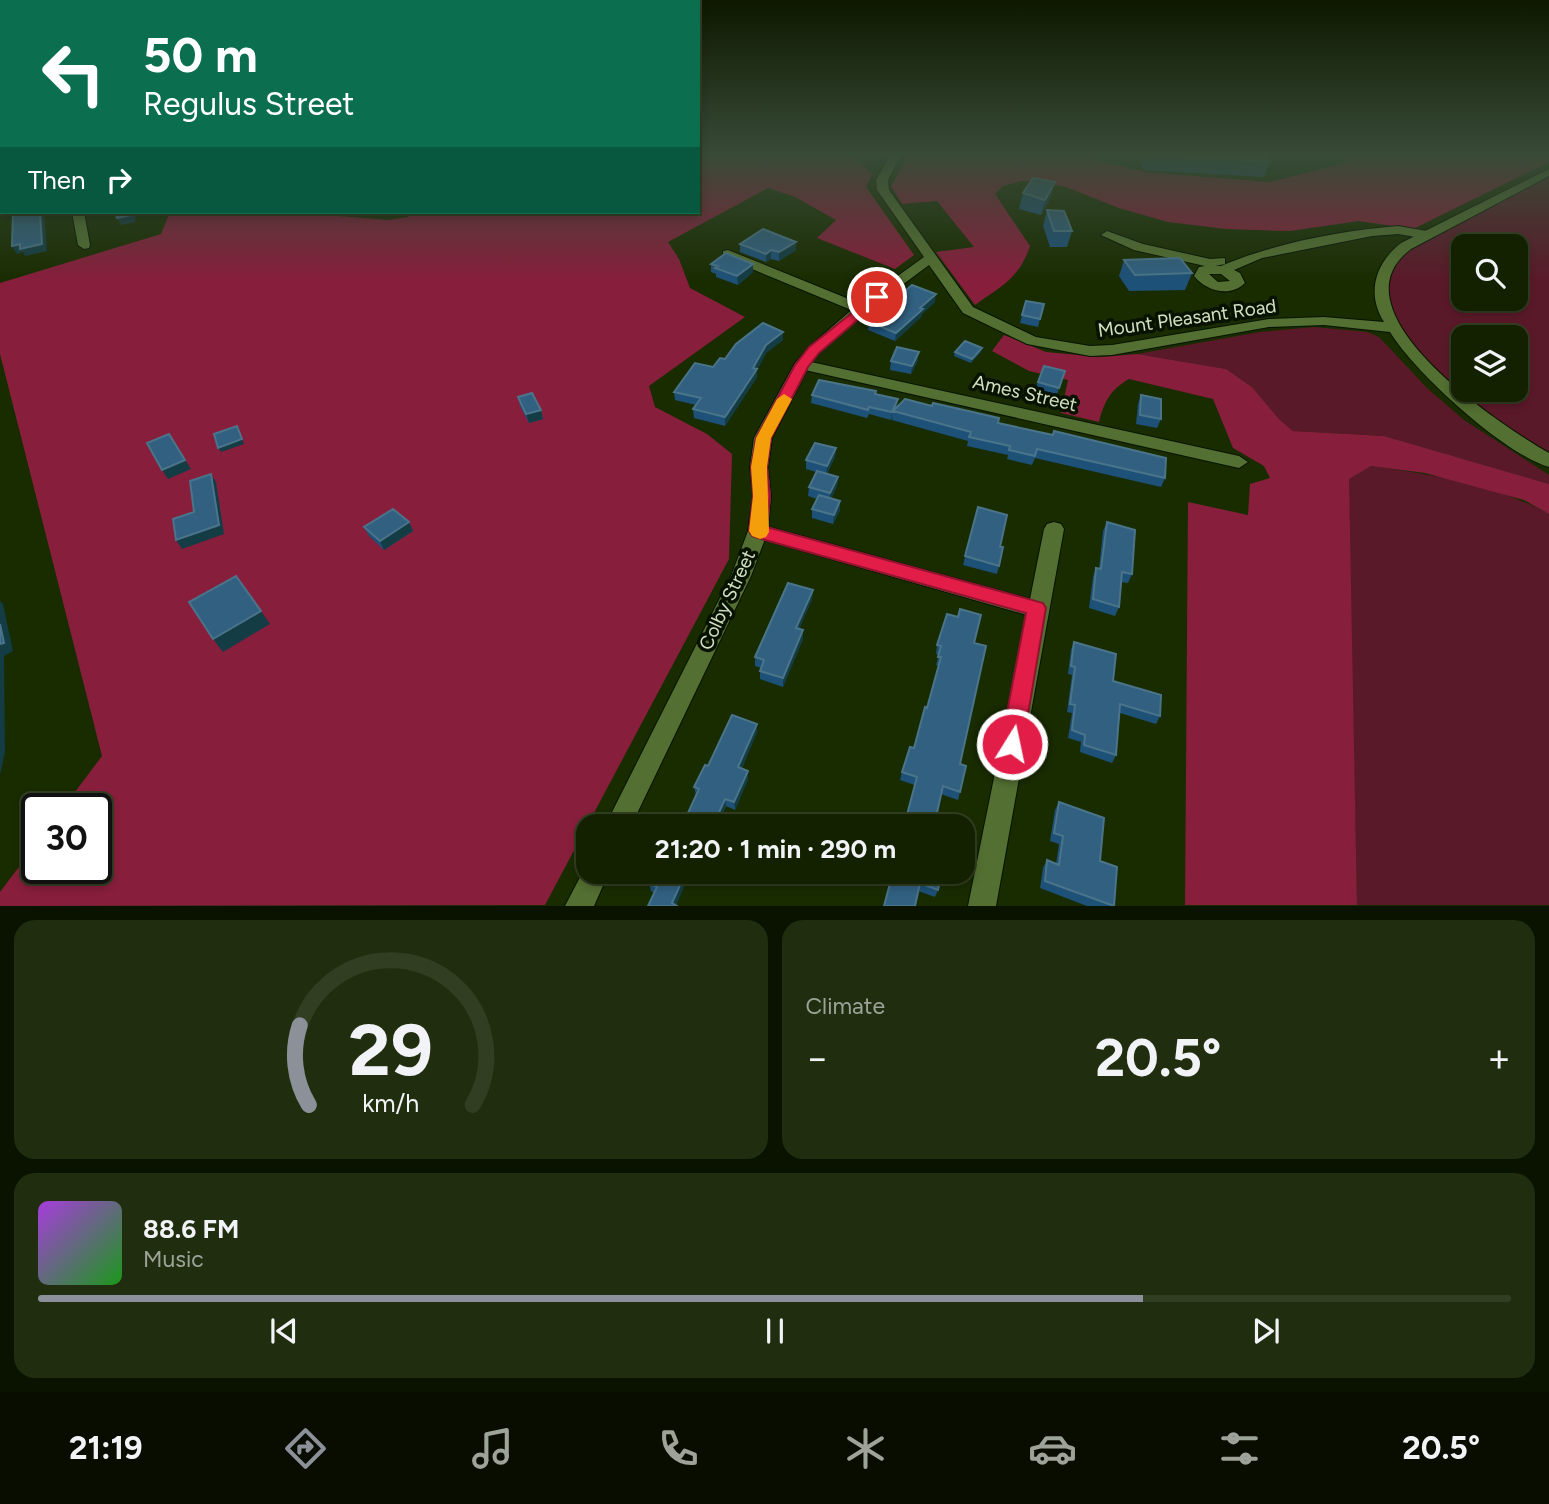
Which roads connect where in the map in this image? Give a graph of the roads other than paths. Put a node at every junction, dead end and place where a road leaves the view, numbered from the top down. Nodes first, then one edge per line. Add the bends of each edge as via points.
1 (887, 196) edge
2 (1502, 196) edge
3 (78, 214) edge
4 (1107, 235) dead end
5 (1427, 235) junction
6 (84, 245) dead end
7 (728, 254) edge
8 (1258, 255) junction
9 (930, 258) junction
10 (1223, 271) dead end
11 (862, 309) junction
12 (1395, 328) junction
13 (802, 365) junction
14 (1549, 461) edge
15 (1239, 462) dead end
16 (1054, 529) dead end
17 (758, 531) junction
18 (1037, 608) junction
19 (624, 814) edge
20 (590, 884) edge
21 (579, 905) edge
22 (982, 905) edge

1 - 9 street, Mount Pleasant Road
2 - 5 street
3 - 6 street
4 - 8 street via 1210,263
5 - 8 street via 1372,232
5 - 12 street via 1388,261 1381,282 1383,303
7 - 11 street
8 - 10 street
9 - 11 street, Colby Street
9 - 12 street, Mount Pleasant Road via 968,310 1032,341 1059,347 1112,350 1269,323 1324,321
11 - 13 street, Colby Street
12 - 14 street via 1424,369 1464,405
13 - 15 street, Ames Street
13 - 17 street, Colby Street via 764,438
16 - 18 street
17 - 18 street
17 - 19 street, Colby Street via 741,576
18 - 22 street
20 - 21 street

